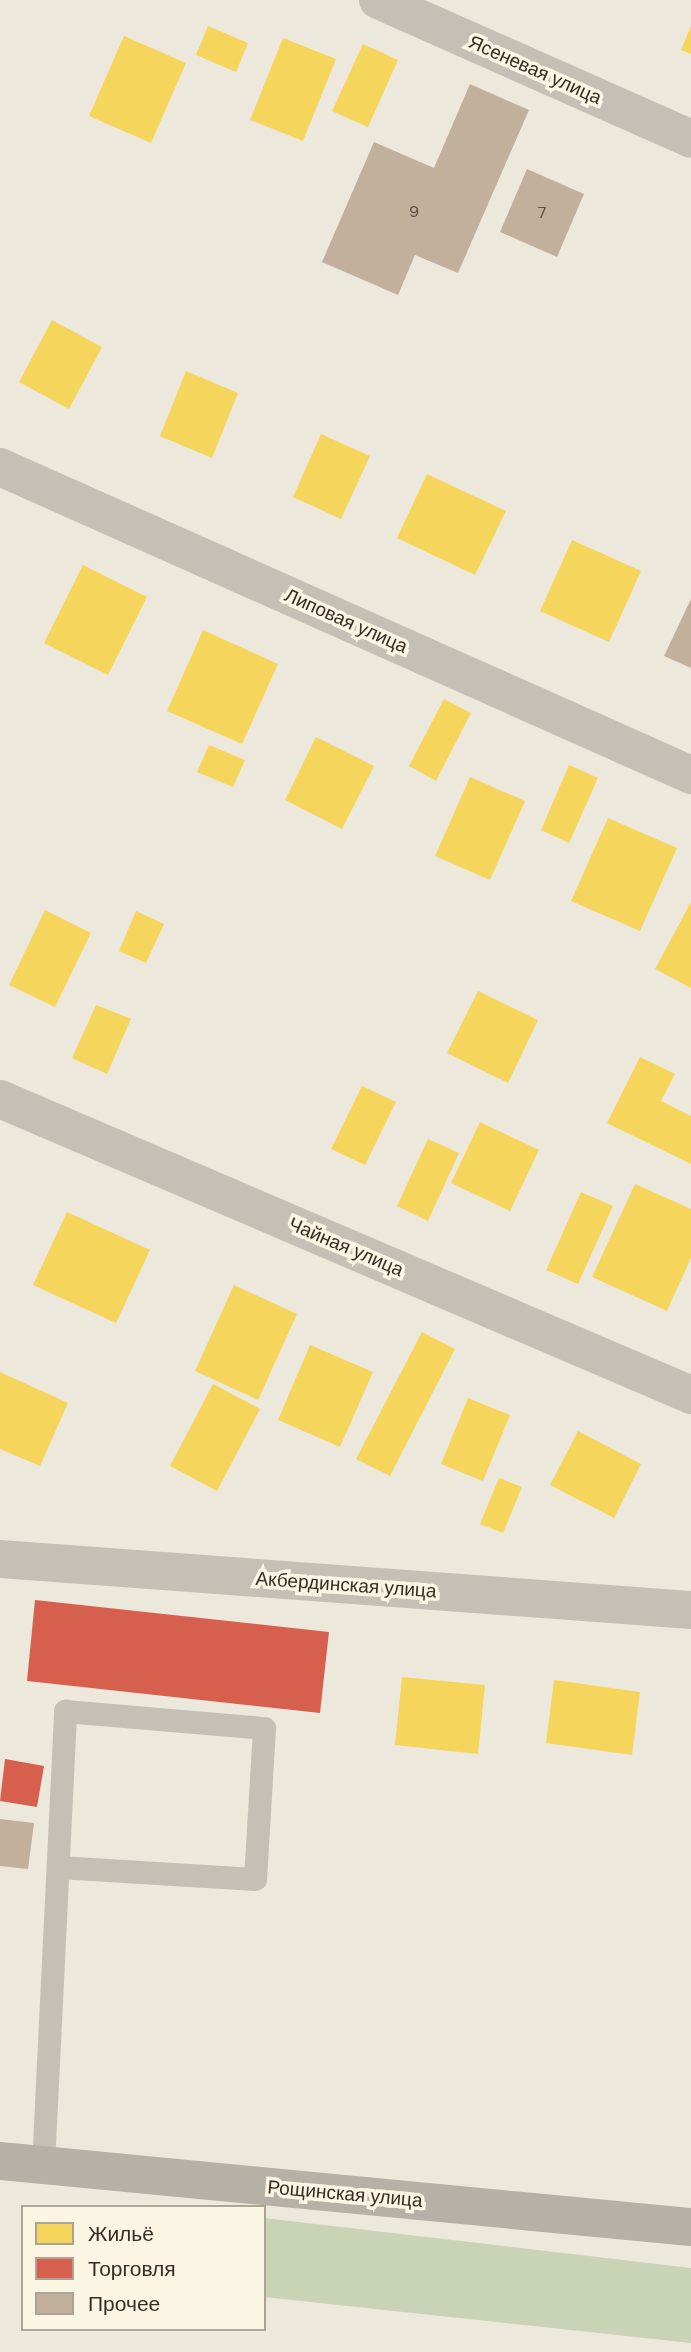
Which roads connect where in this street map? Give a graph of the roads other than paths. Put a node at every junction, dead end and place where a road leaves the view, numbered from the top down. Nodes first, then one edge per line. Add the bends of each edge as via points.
1 (378, 0) edge
2 (691, 139) edge
3 (0, 467) edge
4 (691, 775) edge
5 (0, 1099) edge
6 (691, 1395) edge
7 (0, 1559) edge
8 (687, 1601) edge
9 (58, 1867) junction
10 (0, 2161) edge
11 (43, 2165) junction
12 (691, 2227) edge

1 - 2 street, Ясеневая улица
3 - 4 street, Липовая улица
5 - 6 street, Чайная улица
7 - 8 street, Акбердинская улица
9 - 9 lane via 65,1711 264,1728 255,1879
9 - 11 lane
10 - 11 street, Рощинская улица
11 - 12 street, Рощинская улица

